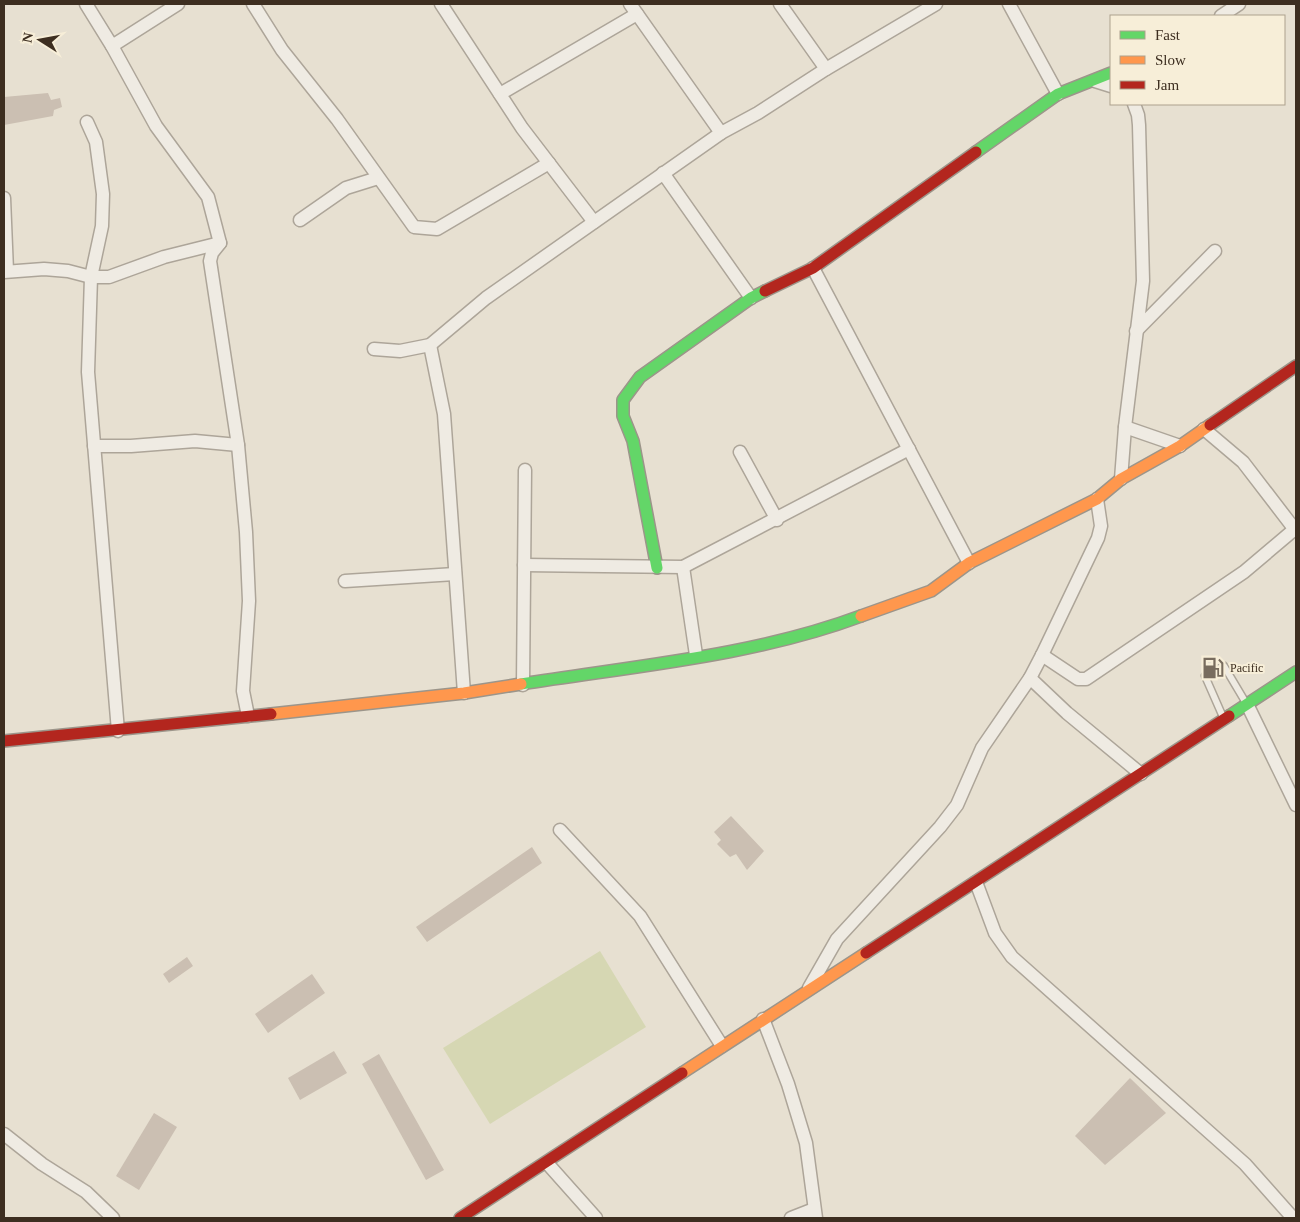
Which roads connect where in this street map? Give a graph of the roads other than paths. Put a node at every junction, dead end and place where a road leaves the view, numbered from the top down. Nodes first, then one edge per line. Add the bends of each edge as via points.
1 (86, 4) edge
2 (178, 4) edge
3 (253, 4) edge
4 (441, 4) edge
5 (780, 4) edge
6 (936, 4) edge
7 (1009, 4) edge
8 (1239, 4) edge
9 (634, 9) edge
10 (1222, 15) edge
11 (112, 46) junction
12 (826, 68) junction
13 (1110, 74) edge
14 (1095, 81) junction
15 (1110, 86) edge
16 (500, 94) junction
17 (1058, 94) junction
18 (1134, 105) edge
19 (87, 122) dead end
20 (721, 133) junction
21 (549, 163) junction
22 (663, 173) junction
23 (378, 178) junction
24 (4, 198) edge
25 (300, 220) dead end
26 (594, 222) junction
27 (220, 243) junction
28 (1215, 251) dead end
29 (813, 268) junction
30 (5, 271) edge
31 (91, 277) junction
32 (751, 298) junction
33 (1136, 331) junction
34 (430, 345) junction
35 (374, 350) dead end
36 (1296, 366) edge
37 (1125, 427) junction
38 (1204, 428) junction
39 (238, 445) junction
40 (94, 446) junction
41 (1180, 446) junction
42 (909, 449) junction
43 (740, 452) dead end
44 (525, 470) dead end
45 (1122, 479) junction
46 (1097, 499) junction
47 (777, 520) junction
48 (1296, 529) edge
49 (969, 563) junction
50 (524, 565) junction
51 (682, 567) junction
52 (657, 568) junction
53 (455, 574) junction
54 (345, 581) dead end
55 (696, 655) junction
56 (1042, 655) junction
57 (1296, 672) edge
58 (1030, 678) junction
59 (523, 685) junction
60 (464, 693) junction
61 (1247, 704) junction
62 (248, 716) junction
63 (1223, 718) junction
64 (118, 731) junction
65 (4, 741) edge
66 (1141, 774) junction
67 (1296, 805) edge
68 (560, 830) dead end
69 (976, 882) junction
70 (809, 988) junction
71 (763, 1019) junction
72 (722, 1046) junction
73 (4, 1134) edge
74 (547, 1163) junction
75 (815, 1214) edge
76 (113, 1218) edge
77 (460, 1218) edge
78 (596, 1218) edge
79 (791, 1218) edge
80 (1293, 1218) edge

1 - 11 street
2 - 11 street
3 - 23 street via 282,50 337,119
4 - 16 street
5 - 12 street
6 - 12 street
7 - 17 street
8 - 10 street
9 - 16 street
9 - 20 street
11 - 27 street via 156,126 208,197
12 - 20 street
13 - 14 street
14 - 15 street
14 - 17 street
16 - 21 street
17 - 29 street
18 - 33 street via 1139,125 1143,281
19 - 31 street via 96,142 103,194 102,226
20 - 22 street
21 - 23 street via 437,229 426,230 414,228
21 - 26 street
22 - 26 street
22 - 32 street
23 - 25 street via 346,188
24 - 30 street
26 - 34 street via 486,298
27 - 31 street via 164,257 109,277
27 - 39 street via 212,252 210,261
28 - 33 street
29 - 32 street
29 - 42 street
30 - 31 street via 44,269
31 - 40 street via 88,372
32 - 52 street via 640,377 623,400 623,416 633,441
33 - 37 street
34 - 35 street via 400,351
34 - 53 street via 444,414
36 - 38 street
37 - 41 street
37 - 45 street
38 - 41 street
38 - 48 street via 1243,462
39 - 40 street via 195,441
39 - 62 street via 248,581 243,691
40 - 64 street
41 - 45 street
42 - 47 street
42 - 49 street
43 - 47 street
44 - 50 street
45 - 46 street
46 - 49 street
46 - 56 street via 1101,526 1098,538
47 - 51 street
48 - 56 street via 1244,572 1086,679 1078,679
49 - 55 street via 932,590 816,633 765,645
50 - 52 street
50 - 59 street
51 - 52 street
51 - 55 street
53 - 54 street
53 - 60 street
55 - 59 street
56 - 58 street
57 - 61 street
58 - 66 street
58 - 70 street via 982,748 957,805 838,938
59 - 60 street
60 - 62 street
61 - 63 street
61 - 63 lane via 1224,666 1205,676
61 - 67 street
62 - 64 street
63 - 66 street
64 - 65 street
66 - 69 street
68 - 72 street via 640,916
69 - 70 street
69 - 80 street via 995,933 1012,957 1245,1164
70 - 71 street
71 - 72 street
71 - 75 street via 806,1142
72 - 74 street
73 - 76 street via 42,1164 86,1192
74 - 77 street
74 - 78 street
75 - 79 street

